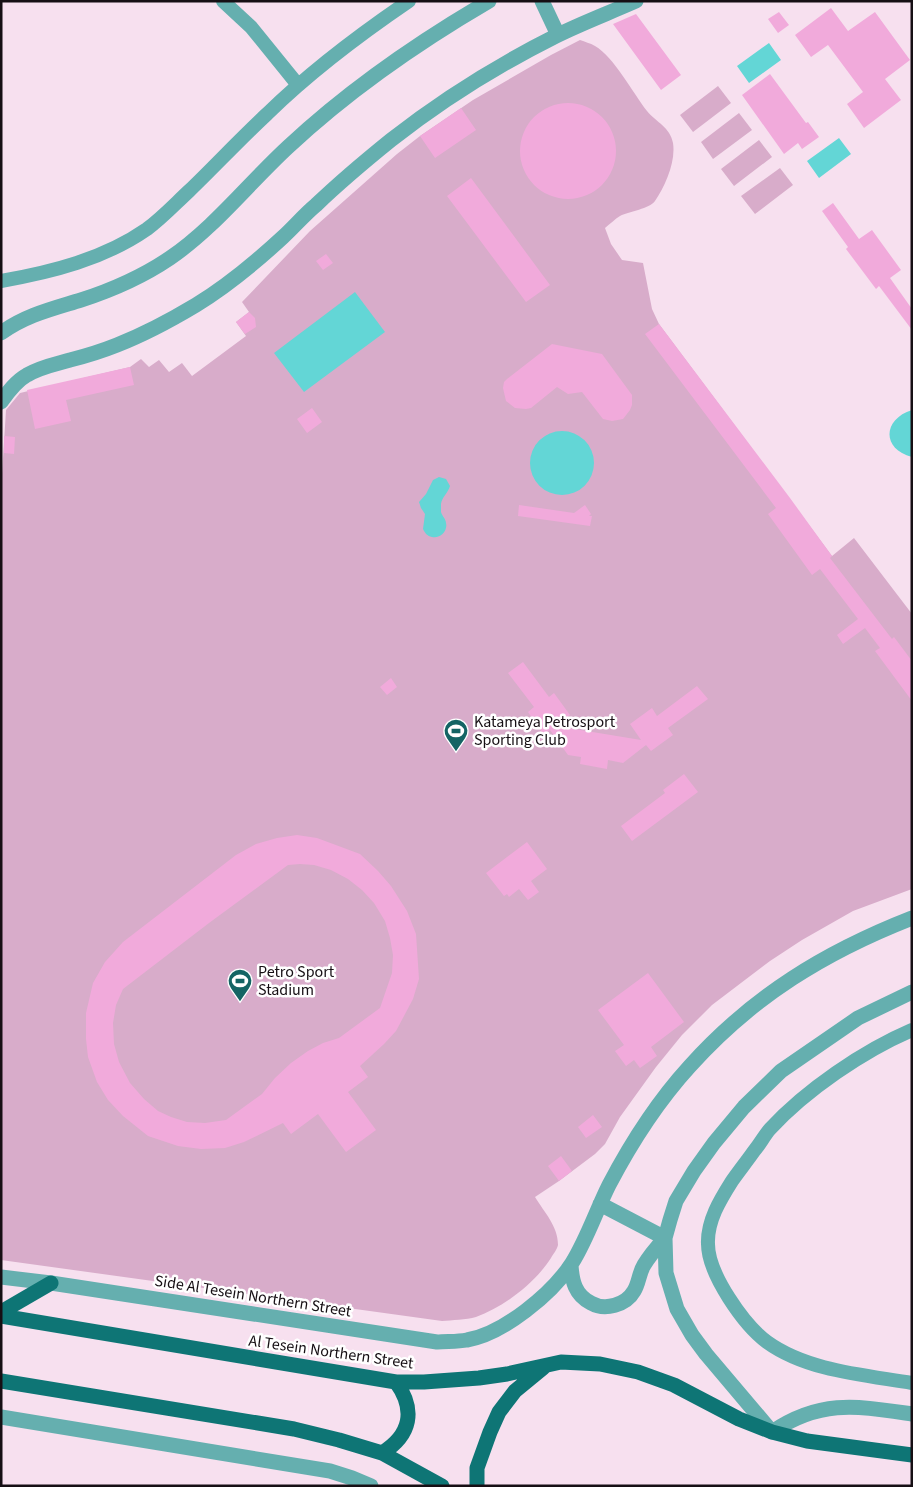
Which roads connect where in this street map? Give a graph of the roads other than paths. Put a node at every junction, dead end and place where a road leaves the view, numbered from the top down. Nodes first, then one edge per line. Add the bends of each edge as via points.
1 (223, 1) edge
2 (409, 1) edge
3 (489, 1) edge
4 (542, 1) edge
5 (636, 1) edge
6 (558, 35) junction
7 (298, 85) junction
8 (1, 281) edge
9 (1, 333) edge
10 (1, 402) edge
11 (912, 918) edge
12 (912, 992) edge
13 (912, 1030) edge
14 (600, 1204) junction
15 (665, 1238) junction
16 (571, 1265) junction
17 (1, 1277) edge
18 (51, 1283) junction
19 (1, 1312) edge
20 (1, 1316) edge
21 (546, 1365) junction
22 (1, 1381) edge
23 (396, 1382) junction
24 (912, 1383) edge
25 (912, 1414) edge
26 (1, 1417) edge
27 (772, 1432) junction
28 (382, 1453) junction
29 (912, 1455) edge
30 (371, 1486) edge
31 (442, 1486) edge
32 (477, 1486) edge

1 - 7 street via 251,27
2 - 7 street via 336,53
3 - 9 street via 415,46 329,110 196,238 170,258 112,289 28,316
4 - 6 street
5 - 6 street
6 - 10 street via 524,52 431,110 352,172 252,263 196,304 118,345 26,375
7 - 8 street via 146,229 100,255
11 - 14 street, Side Al Tesein Northern Street via 814,964 755,1004 721,1034 662,1101 634,1142
12 - 15 street via 858,1018 814,1047 781,1071 744,1107 714,1143 676,1201
13 - 24 street via 833,1076 769,1130 719,1202 709,1230 708,1245 712,1265 733,1305 767,1342 806,1362 827,1368
14 - 15 street
14 - 16 street, Side Al Tesein Northern Street
15 - 16 street via 646,1262 635,1290 617,1305 593,1305 583,1299 576,1290
15 - 27 street via 666,1274 677,1309 706,1354
16 - 18 street, Side Al Tesein Northern Street via 553,1287 499,1329 468,1340 436,1342
17 - 18 street, Side Al Tesein Northern Street
18 - 19 main road
20 - 23 main road, Al Tesein Northern Street
21 - 23 main road, Al Tesein Northern Street via 480,1378
21 - 27 main road, Al Tesein Northern Street via 562,1362 600,1364 638,1372 674,1385 739,1419
21 - 32 main road via 515,1391 499,1412 478,1468
22 - 28 main road via 294,1429
23 - 28 main road via 404,1393 408,1421 398,1440
25 - 27 street via 864,1407 832,1408 804,1414
26 - 30 street via 330,1471
27 - 29 main road, Al Tesein Northern Street via 848,1448
28 - 31 main road

